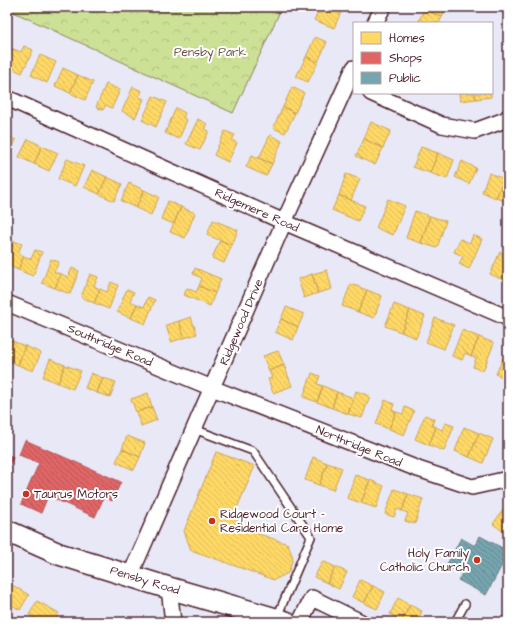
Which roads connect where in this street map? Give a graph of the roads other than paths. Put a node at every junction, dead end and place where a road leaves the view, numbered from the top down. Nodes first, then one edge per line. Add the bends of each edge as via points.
1 (383, 7) edge
2 (376, 22) edge
3 (353, 73) edge
4 (351, 84) edge
5 (373, 94) edge
6 (7, 98) edge
7 (508, 117) edge
8 (284, 222) junction
9 (7, 303) edge
10 (508, 318) edge
11 (212, 388) junction
12 (194, 429) junction
13 (508, 479) edge
14 (7, 531) edge
15 (130, 576) junction
16 (169, 588) junction
17 (465, 604) dead end
18 (281, 621) edge
19 (173, 622) edge
20 (300, 622) edge
21 (362, 622) edge
22 (455, 622) edge

1 - 2 street
3 - 4 street, Ridgewood Drive
4 - 8 street, Ridgewood Drive
5 - 7 street via 442,125 475,131
6 - 8 street, Ridgemere Road
8 - 10 street, Ridgemere Road
8 - 11 street, Ridgewood Drive
9 - 11 street, Southridge Road
11 - 12 street, Ridgewood Drive
11 - 13 street, Northridge Road via 418,469 472,487
12 - 15 street, Ridgewood Drive
12 - 18 lane via 253,451 311,537
14 - 15 main road, Pensby Road via 59,554
15 - 16 main road, Pensby Road
16 - 18 main road, Pensby Road
16 - 19 street
17 - 22 lane
20 - 21 street via 312,598

